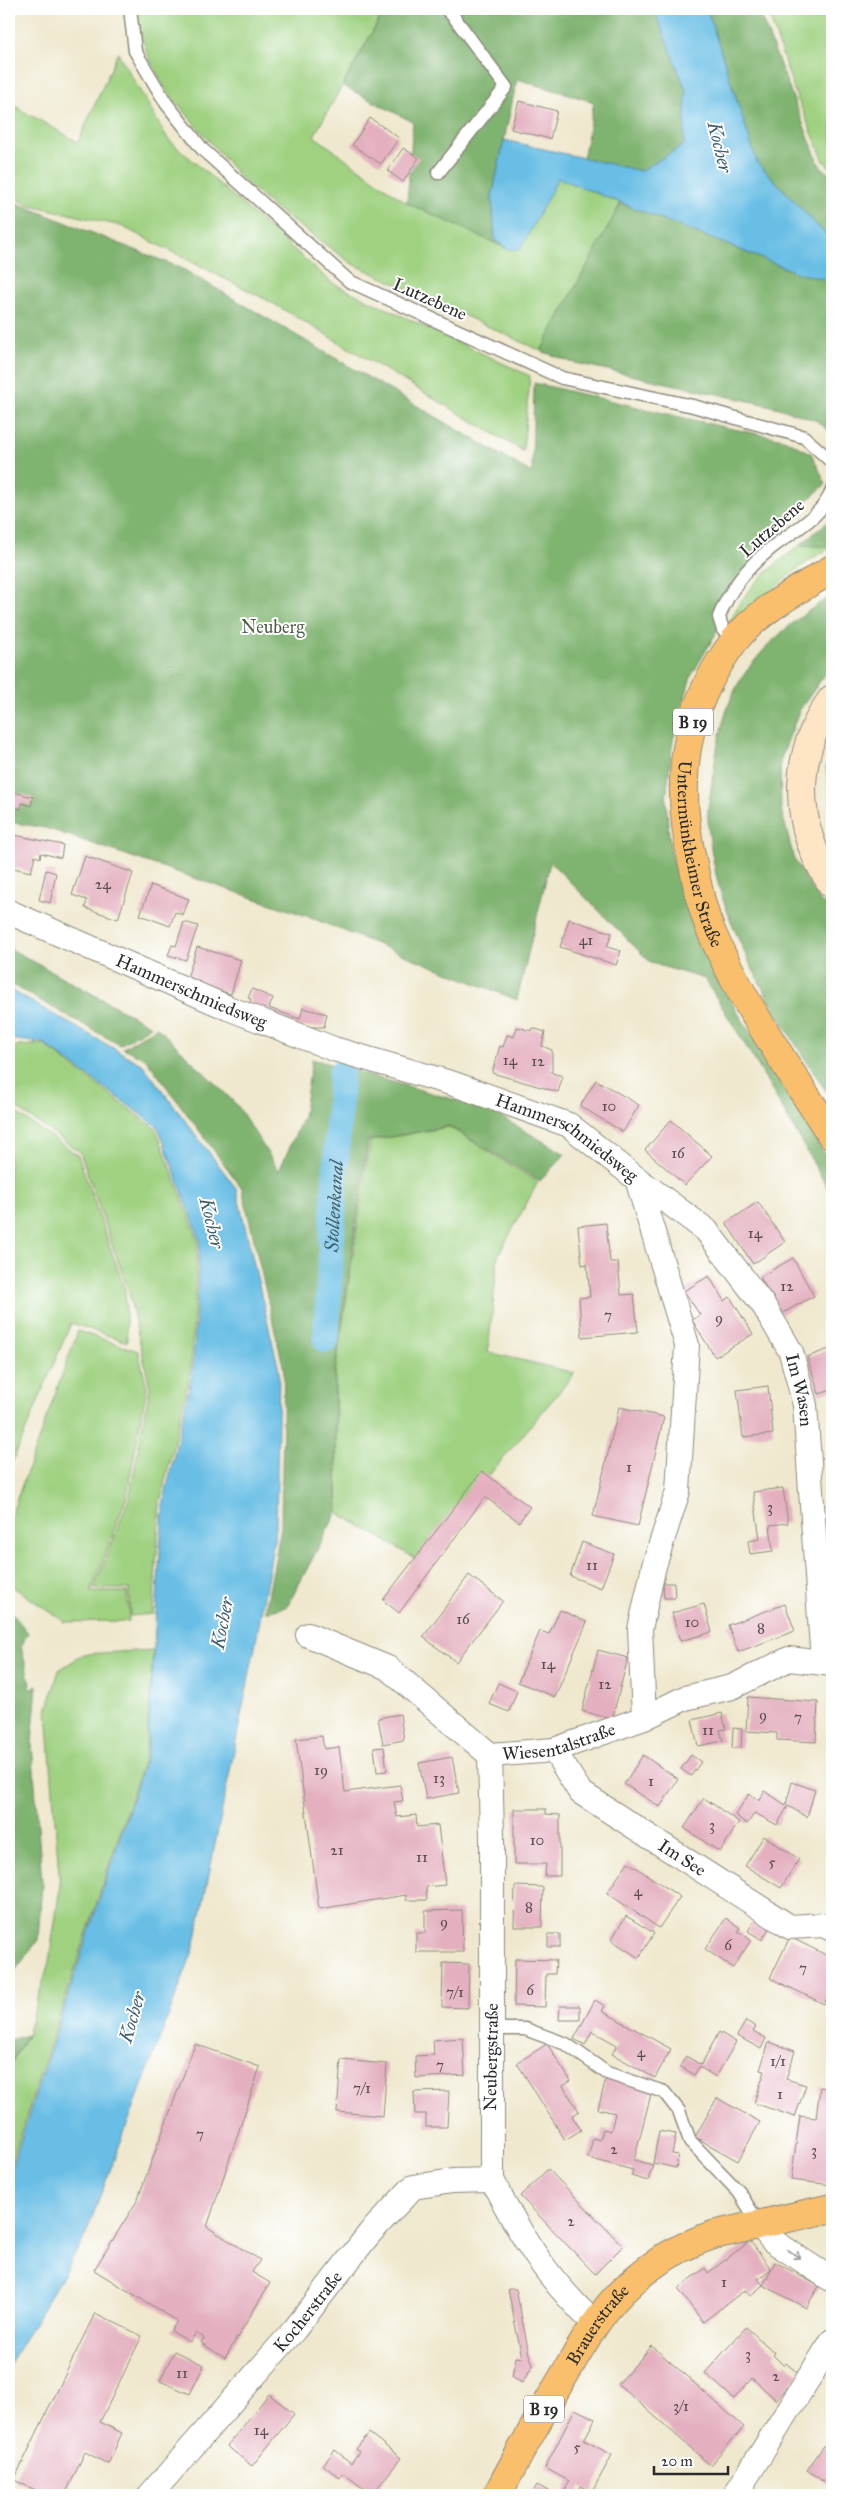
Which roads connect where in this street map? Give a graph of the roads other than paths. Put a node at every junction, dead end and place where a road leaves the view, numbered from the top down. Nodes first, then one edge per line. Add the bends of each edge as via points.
1 (130, 9) edge
2 (446, 9) edge
3 (438, 173) dead end
4 (832, 462) edge
5 (832, 490) edge
6 (832, 569) edge
7 (736, 640) junction
8 (832, 699) edge
9 (832, 884) edge
10 (9, 912) edge
11 (832, 1136) edge
12 (637, 1179) junction
13 (308, 1635) dead end
14 (828, 1663) edge
15 (644, 1718) junction
16 (554, 1750) junction
17 (490, 1755) junction
18 (832, 1929) edge
19 (492, 2029) junction
20 (492, 2180) junction
21 (832, 2208) edge
22 (758, 2224) junction
23 (832, 2280) edge
24 (595, 2324) junction
25 (832, 2341) edge
26 (150, 2495) edge
27 (497, 2495) edge
28 (735, 2495) edge

1 - 4 lane, Lutzebene via 135,50 166,103 203,150 349,281 562,378 692,406 804,438
2 - 3 lane via 506,87
5 - 7 lane, Lutzebene via 816,514 767,551 732,590 719,617 723,630
6 - 7 main road, Untermünkheimer Straße / B 19 via 767,610
7 - 11 main road, Untermünkheimer Straße / B 19 via 711,678 685,749 682,795 686,836 711,930 743,992
8 - 9 main road via 812,733 803,764 801,798 806,830 820,866
10 - 12 street, Hammerschmiedsweg via 228,1008 334,1049 454,1084 569,1125
12 - 14 street, Im Wasen via 706,1230 764,1306 791,1352 805,1405
12 - 15 street, Hammerschmiedsweg via 687,1345 678,1491 654,1566 640,1629
13 - 17 street, Wiesentalstraße via 388,1668
14 - 15 street, Wiesentalstraße via 789,1659 732,1687 685,1698
15 - 16 street, Wiesentalstraße
16 - 17 street, Wiesentalstraße
16 - 18 street, Im See via 580,1792 790,1927 823,1925
17 - 19 street, Neubergstraße
19 - 20 street, Neubergstraße
19 - 22 lane via 525,2029 566,2044 607,2073 664,2092 680,2110 690,2141 739,2192
20 - 24 street, Neubergstraße via 539,2263
20 - 26 street, Kocherstraße via 413,2187 369,2234 295,2329
21 - 22 main road, B 19
22 -> 23 street via 774,2241
22 - 24 main road, Brauerstraße / B 19 via 695,2241 672,2254 630,2283
24 - 27 main road, Brauerstraße / B 19
25 - 28 street

